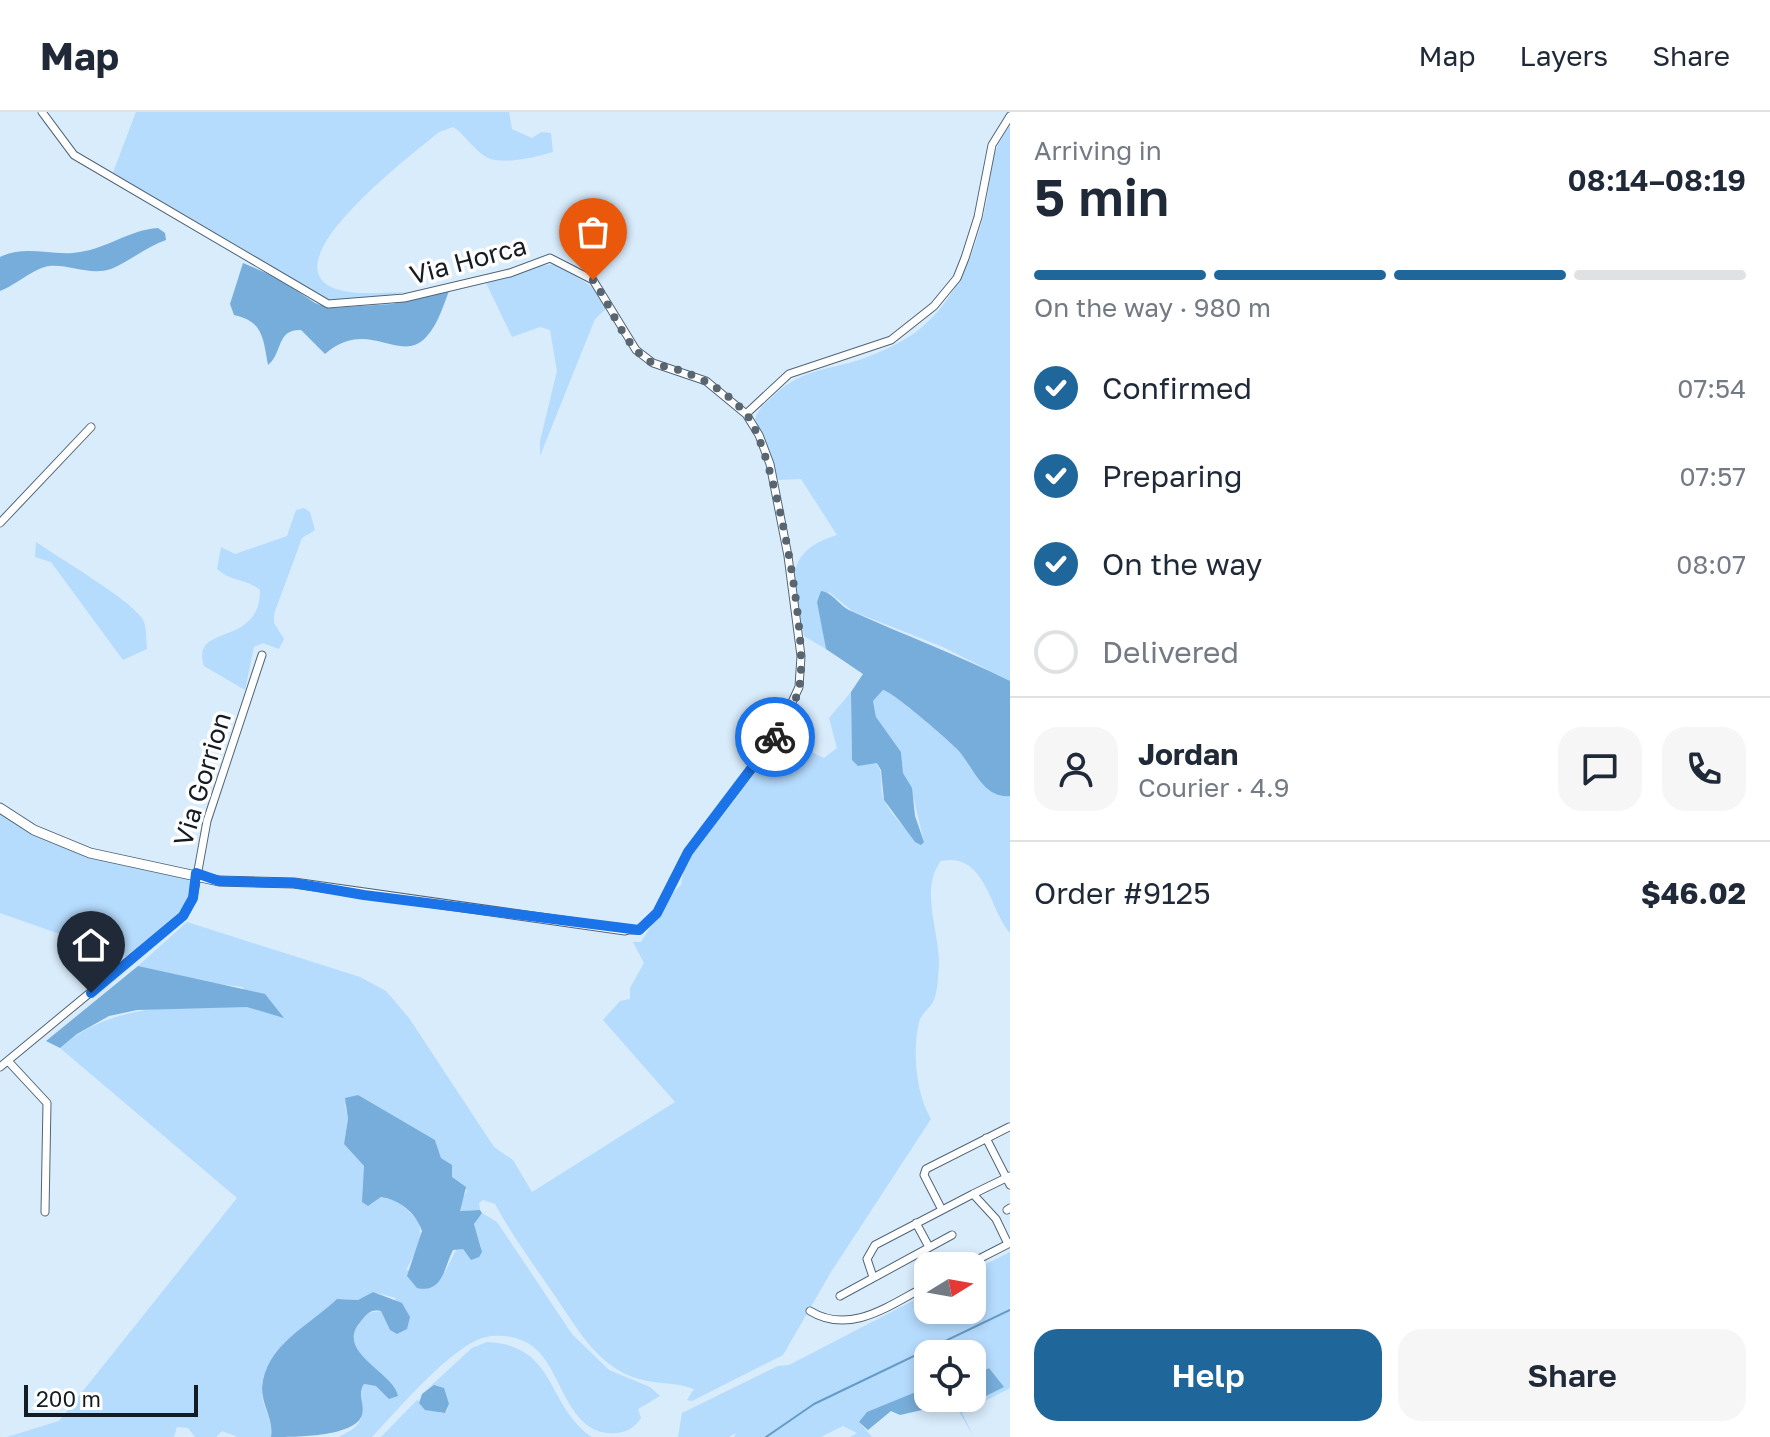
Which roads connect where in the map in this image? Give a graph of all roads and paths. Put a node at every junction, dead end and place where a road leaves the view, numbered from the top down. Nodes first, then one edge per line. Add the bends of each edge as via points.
1 (42, 112) edge
2 (1010, 116) edge
3 (746, 414) junction
4 (91, 427) dead end
5 (0, 523) edge
6 (262, 655) dead end
7 (0, 808) edge
8 (196, 873) junction
9 (625, 930) joint
10 (8, 1061) junction
11 (0, 1067) edge
12 (1009, 1127) edge
13 (986, 1138) junction
14 (1009, 1179) edge
15 (973, 1194) junction
16 (942, 1210) junction
17 (45, 1212) dead end
18 (916, 1223) junction
19 (952, 1235) dead end
20 (1009, 1244) edge
21 (929, 1247) junction
22 (986, 1256) edge
23 (873, 1277) junction
24 (914, 1292) edge
25 (840, 1296) dead end
26 (810, 1311) dead end

1 - 3 street, Via Horca via 74,155 328,304 404,298 550,258 593,280 636,350 653,363 706,381
2 - 3 street via 992,145 978,217 957,278 934,306 891,340 789,374
3 - 9 street, Via Horca via 759,435 779,505 801,656 799,687 776,737 688,852 657,913 639,930
4 - 5 street
6 - 8 street, Via Gorrion via 207,821
7 - 8 street via 43,835 90,853
8 - 9 street via 219,881 294,883
8 - 10 street, Via Gorrion via 193,898 183,916
10 - 11 street, Via Gorrion
10 - 17 street via 47,1103
12 - 13 street
13 - 14 street
13 - 16 street via 925,1171
14 - 15 street
15 - 16 street
15 - 20 street via 996,1219
16 - 18 street
18 - 21 street
18 - 23 street via 868,1252
19 - 21 street
20 - 22 street
21 - 23 street
23 - 25 street
24 - 26 street via 858,1320 829,1320

